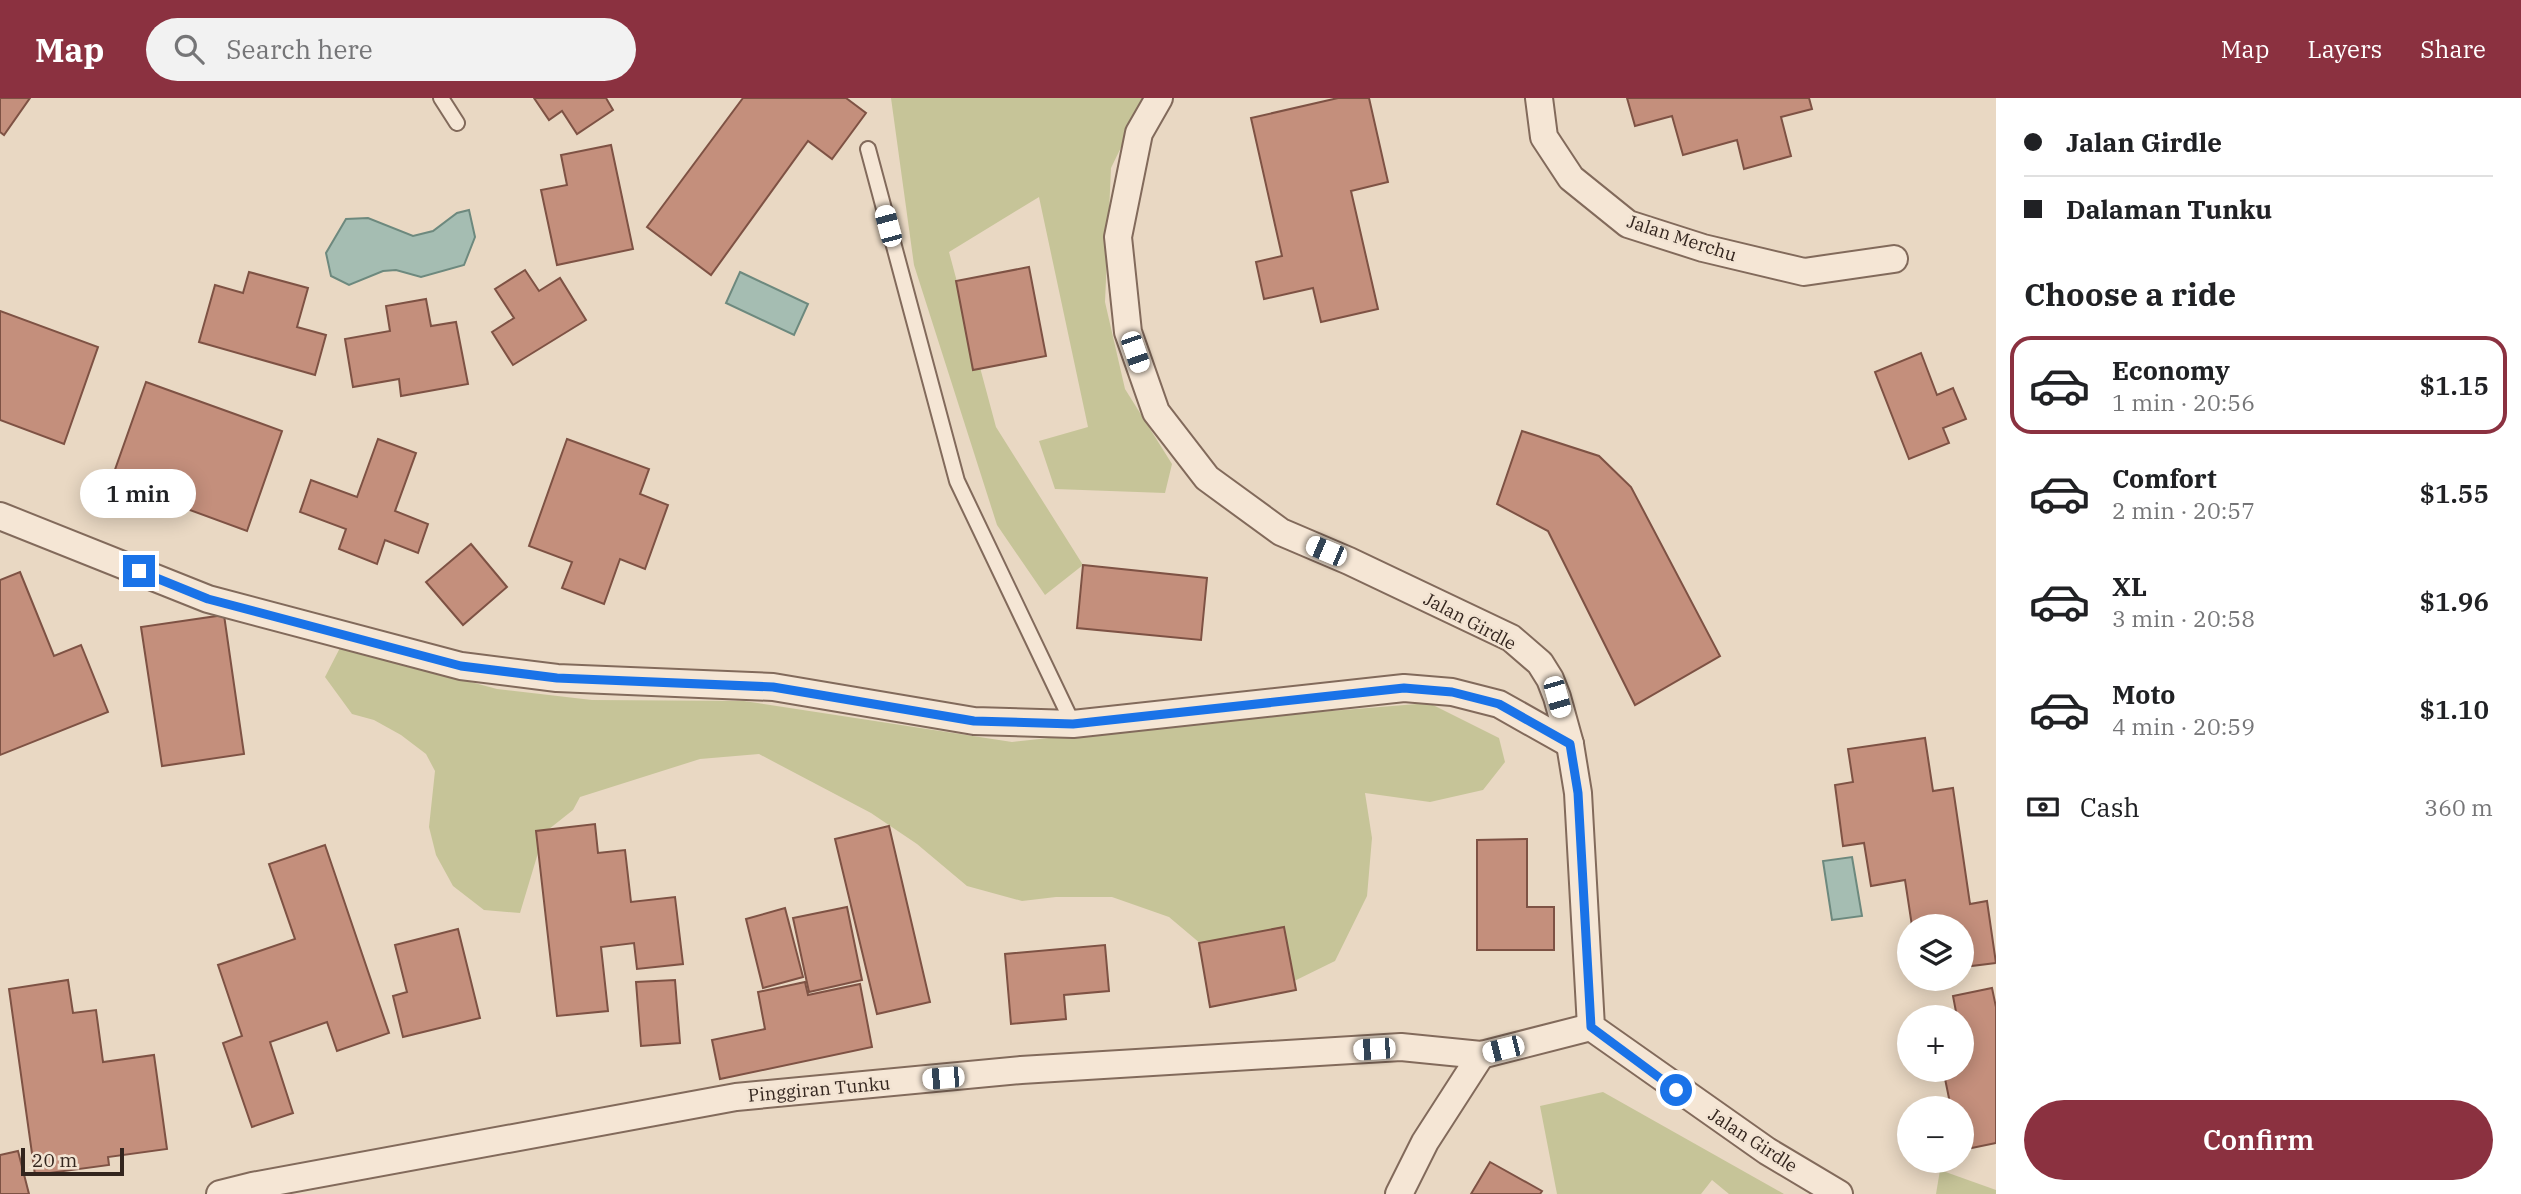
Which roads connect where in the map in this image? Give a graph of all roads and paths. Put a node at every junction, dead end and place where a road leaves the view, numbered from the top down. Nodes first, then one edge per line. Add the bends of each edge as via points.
1 (441, 98) edge
2 (1159, 98) edge
3 (1539, 98) edge
4 (457, 123) dead end
5 (868, 149) dead end
6 (1894, 259) dead end
7 (0, 516) edge
8 (1073, 724) junction
9 (1570, 744) junction
10 (1591, 1027) junction
11 (1482, 1055) junction
12 (250, 1190) edge
13 (220, 1194) edge
14 (1399, 1194) edge
15 (1839, 1194) edge

1 - 4 lane
2 - 9 street, Jalan Girdle via 1139,133 1118,237 1128,332 1156,412 1208,478 1281,532 1511,638 1540,663 1550,679
3 - 6 street, Jalan Merchu via 1544,137 1571,178 1628,224 1804,272
5 - 8 lane via 957,481
7 - 8 street via 208,599 461,666 557,678 773,687 974,721
8 - 9 street via 1404,688 1452,692 1499,704
9 - 10 street, Jalan Girdle via 1578,793
10 - 11 street, Pinggiran Tunku
10 - 15 street, Jalan Girdle via 1676,1090
11 - 12 street, Pinggiran Tunku via 1401,1047 1021,1070 736,1097
11 - 14 street via 1425,1142
12 - 13 street, Pinggiran Tunku

